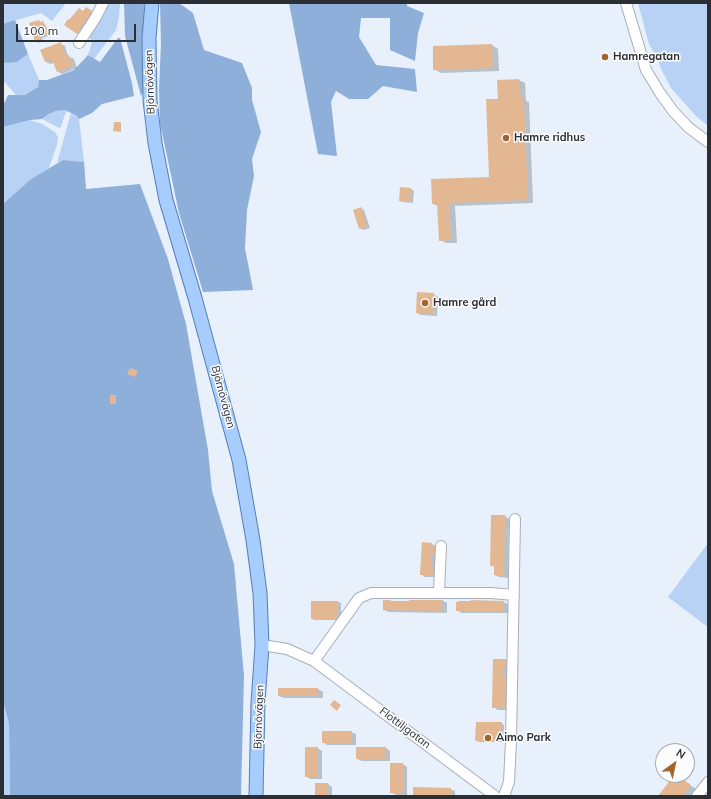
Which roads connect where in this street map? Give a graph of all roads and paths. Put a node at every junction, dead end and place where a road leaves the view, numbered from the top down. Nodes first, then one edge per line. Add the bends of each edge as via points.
1 (103, 3) edge
2 (152, 3) edge
3 (626, 3) edge
4 (79, 43) dead end
5 (708, 142) edge
6 (515, 518) dead end
7 (441, 546) dead end
8 (439, 592) junction
9 (514, 595) junction
10 (262, 645) junction
11 (314, 661) junction
12 (708, 782) edge
13 (256, 796) edge
14 (495, 796) edge
15 (504, 796) edge
16 (696, 796) edge

1 - 4 street
2 - 10 main road, Björnövägen via 149,46 150,100 155,142 167,207 195,298 239,460 260,593
3 - 5 street via 642,61 653,82 673,111 688,127
6 - 9 street
7 - 8 street
8 - 9 street
8 - 11 street via 375,592 359,598
9 - 15 street via 510,782
10 - 11 street, Flottiljgatan via 287,649
10 - 13 main road, Björnövägen
11 - 14 street, Flottiljgatan
12 - 16 street

